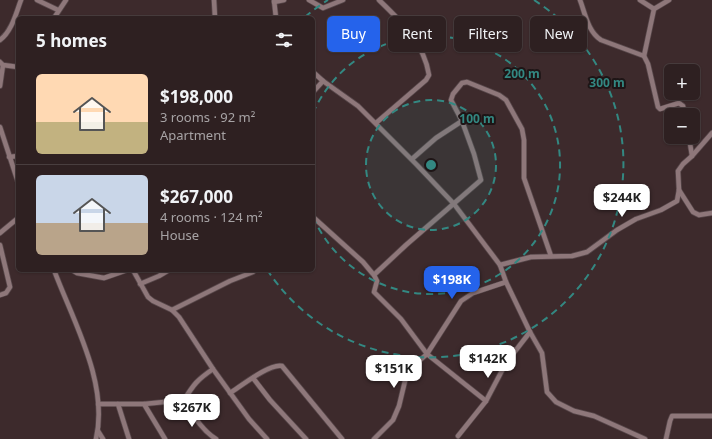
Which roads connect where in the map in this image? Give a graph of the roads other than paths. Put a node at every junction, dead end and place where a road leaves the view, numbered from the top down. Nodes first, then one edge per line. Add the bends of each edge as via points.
1 (21, 0) edge
2 (37, 0) edge
3 (66, 0) edge
4 (214, 0) edge
5 (284, 0) edge
6 (309, 0) edge
7 (343, 0) edge
8 (379, 0) edge
9 (580, 0) edge
10 (640, 0) edge
11 (669, 0) edge
12 (274, 1) edge
13 (654, 9) junction
14 (58, 10) junction
15 (55, 16) edge
16 (215, 16) edge
17 (276, 16) edge
18 (0, 40) edge
19 (644, 56) junction
20 (1, 64) edge
21 (16, 67) edge
22 (315, 74) edge
23 (323, 81) junction
24 (0, 86) edge
25 (315, 90) edge
26 (684, 108) edge
27 (462, 121) junction
28 (376, 123) junction
29 (0, 127) edge
30 (712, 133) edge
31 (690, 144) edge
32 (16, 156) edge
33 (692, 156) junction
34 (9, 157) junction
35 (412, 159) junction
36 (16, 176) edge
37 (679, 190) junction
38 (454, 204) junction
39 (712, 213) edge
40 (315, 219) edge
41 (16, 220) edge
42 (0, 233) edge
43 (0, 245) edge
44 (551, 256) junction
45 (500, 265) junction
46 (55, 272) edge
47 (75, 272) edge
48 (121, 272) edge
49 (134, 272) edge
50 (166, 272) edge
51 (253, 272) dead end
52 (374, 274) junction
53 (506, 282) junction
54 (140, 284) junction
55 (0, 295) edge
56 (172, 310) junction
57 (530, 332) junction
58 (427, 354) junction
59 (213, 369) junction
60 (253, 378) junction
61 (230, 393) junction
62 (184, 400) junction
63 (486, 402) junction
64 (98, 404) junction
65 (118, 404) junction
66 (144, 404) junction
67 (712, 416) edge
68 (98, 431) junction
69 (458, 436) dead end
70 (96, 439) edge
71 (102, 439) edge
72 (129, 439) edge
73 (165, 439) edge
74 (216, 439) edge
75 (267, 439) edge
76 (306, 439) edge
77 (342, 439) edge
78 (374, 439) edge
79 (645, 439) edge
80 (666, 439) edge

1 - 18 street via 9,28
2 - 14 street
3 - 14 street
4 - 16 street
5 - 12 street
6 - 7 street via 320,8
8 - 28 street via 420,46 429,75
9 - 19 street via 596,37
10 - 13 street
11 - 13 street
12 - 17 street
13 - 19 street
14 - 15 street
19 - 26 street via 658,107 660,109 679,103
20 - 21 street
20 - 24 street
22 - 23 street
23 - 25 street
23 - 28 street via 358,106
27 - 35 street via 436,138
27 - 38 street via 481,179
27 - 44 street via 451,100 462,83 467,82 506,100 522,129 524,178
28 - 35 street
29 - 34 street
30 - 33 street
31 - 33 street
32 - 34 street
33 - 37 street via 678,170
34 - 36 street
35 - 38 street
37 - 39 street via 693,212 699,215
37 - 44 street via 677,202 617,230 587,252 572,256
38 - 45 street
38 - 52 street
40 - 52 street
41 - 42 street
43 - 55 street via 10,286 6,293
44 - 45 street via 523,258
45 - 53 street
46 - 64 street via 96,383
47 - 48 street via 104,278
49 - 54 street
50 - 54 street
51 - 56 street
52 - 58 street via 377,280 374,292 402,319
53 - 57 street
53 - 58 street via 472,293 461,301
54 - 56 street via 152,301
56 - 59 street
57 - 63 street via 506,363
57 - 79 street via 542,353 547,392 556,402
58 - 63 street
58 - 78 street via 409,373 393,420
59 - 61 street
59 - 62 street via 194,384
60 - 61 street
60 - 76 street
60 - 77 street via 275,366 282,366
61 - 75 street
62 - 66 street
62 - 74 street via 203,429
63 - 69 street
64 - 65 street
64 - 68 street
65 - 66 street
65 - 72 street
66 - 73 street
67 - 80 street via 672,416
68 - 70 street
68 - 71 street

